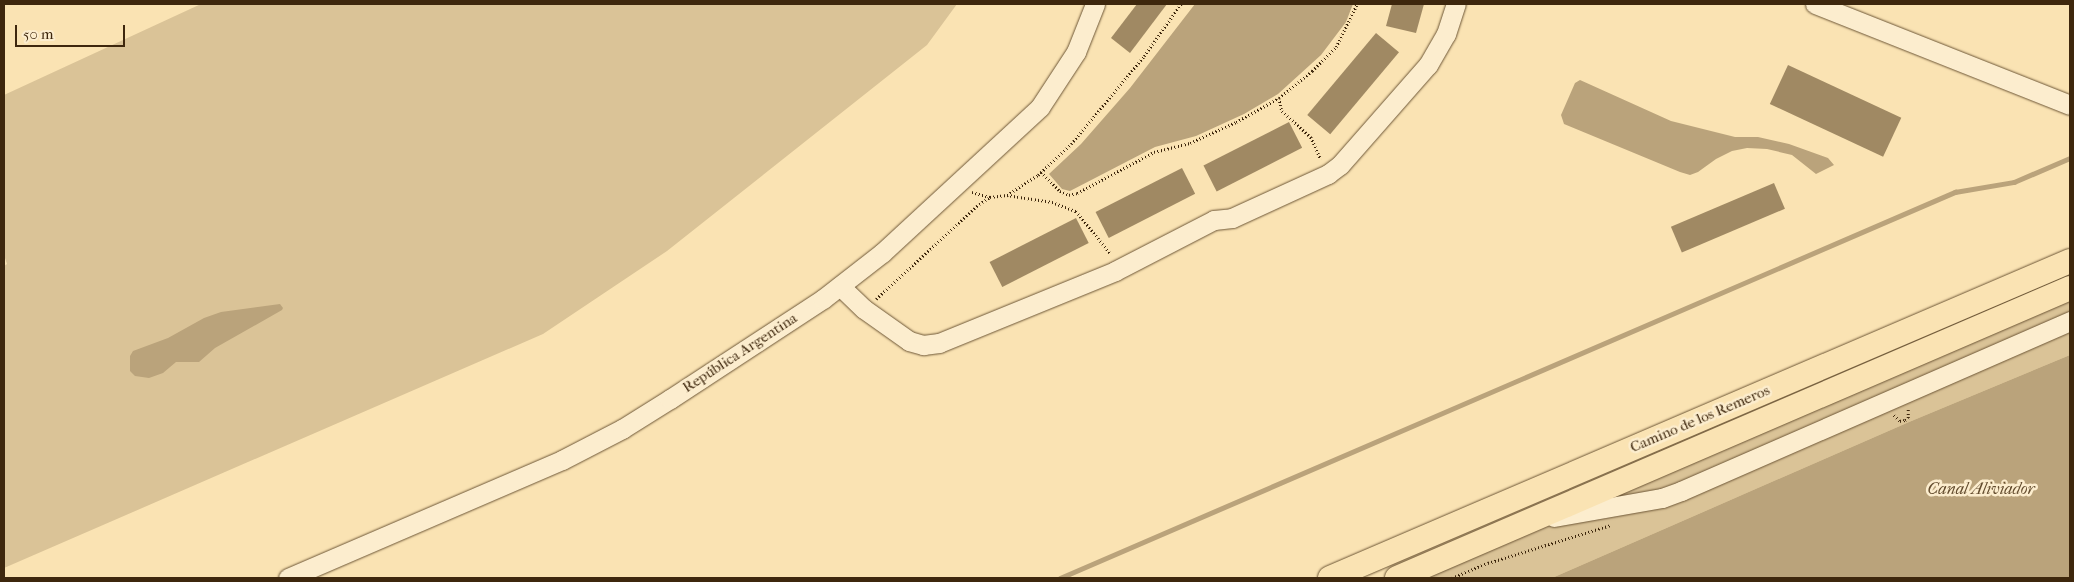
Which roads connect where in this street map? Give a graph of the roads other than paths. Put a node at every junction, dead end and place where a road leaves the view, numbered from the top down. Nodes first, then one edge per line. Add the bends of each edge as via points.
1 (1095, 4) edge
2 (1456, 4) edge
3 (1815, 4) edge
4 (2070, 105) edge
5 (2070, 261) edge
6 (840, 286) junction
7 (2070, 288) edge
8 (2070, 321) edge
9 (1530, 521) junction
10 (288, 578) edge
11 (1330, 578) edge
12 (1397, 578) edge

1 - 6 street, República Argentina via 1076,52 1040,107 882,253
2 - 6 street via 1446,34 1428,66 1340,165 1328,174 1232,218 1214,220 1121,267 939,343 923,345 909,341 864,310
3 - 4 street
5 - 11 main road, Camino de los Remeros
6 - 10 street, República Argentina via 670,399 562,460
7 - 9 main road, Camino de los Remeros
8 - 9 street via 1681,491 1644,502
9 - 12 main road, Camino de los Remeros

